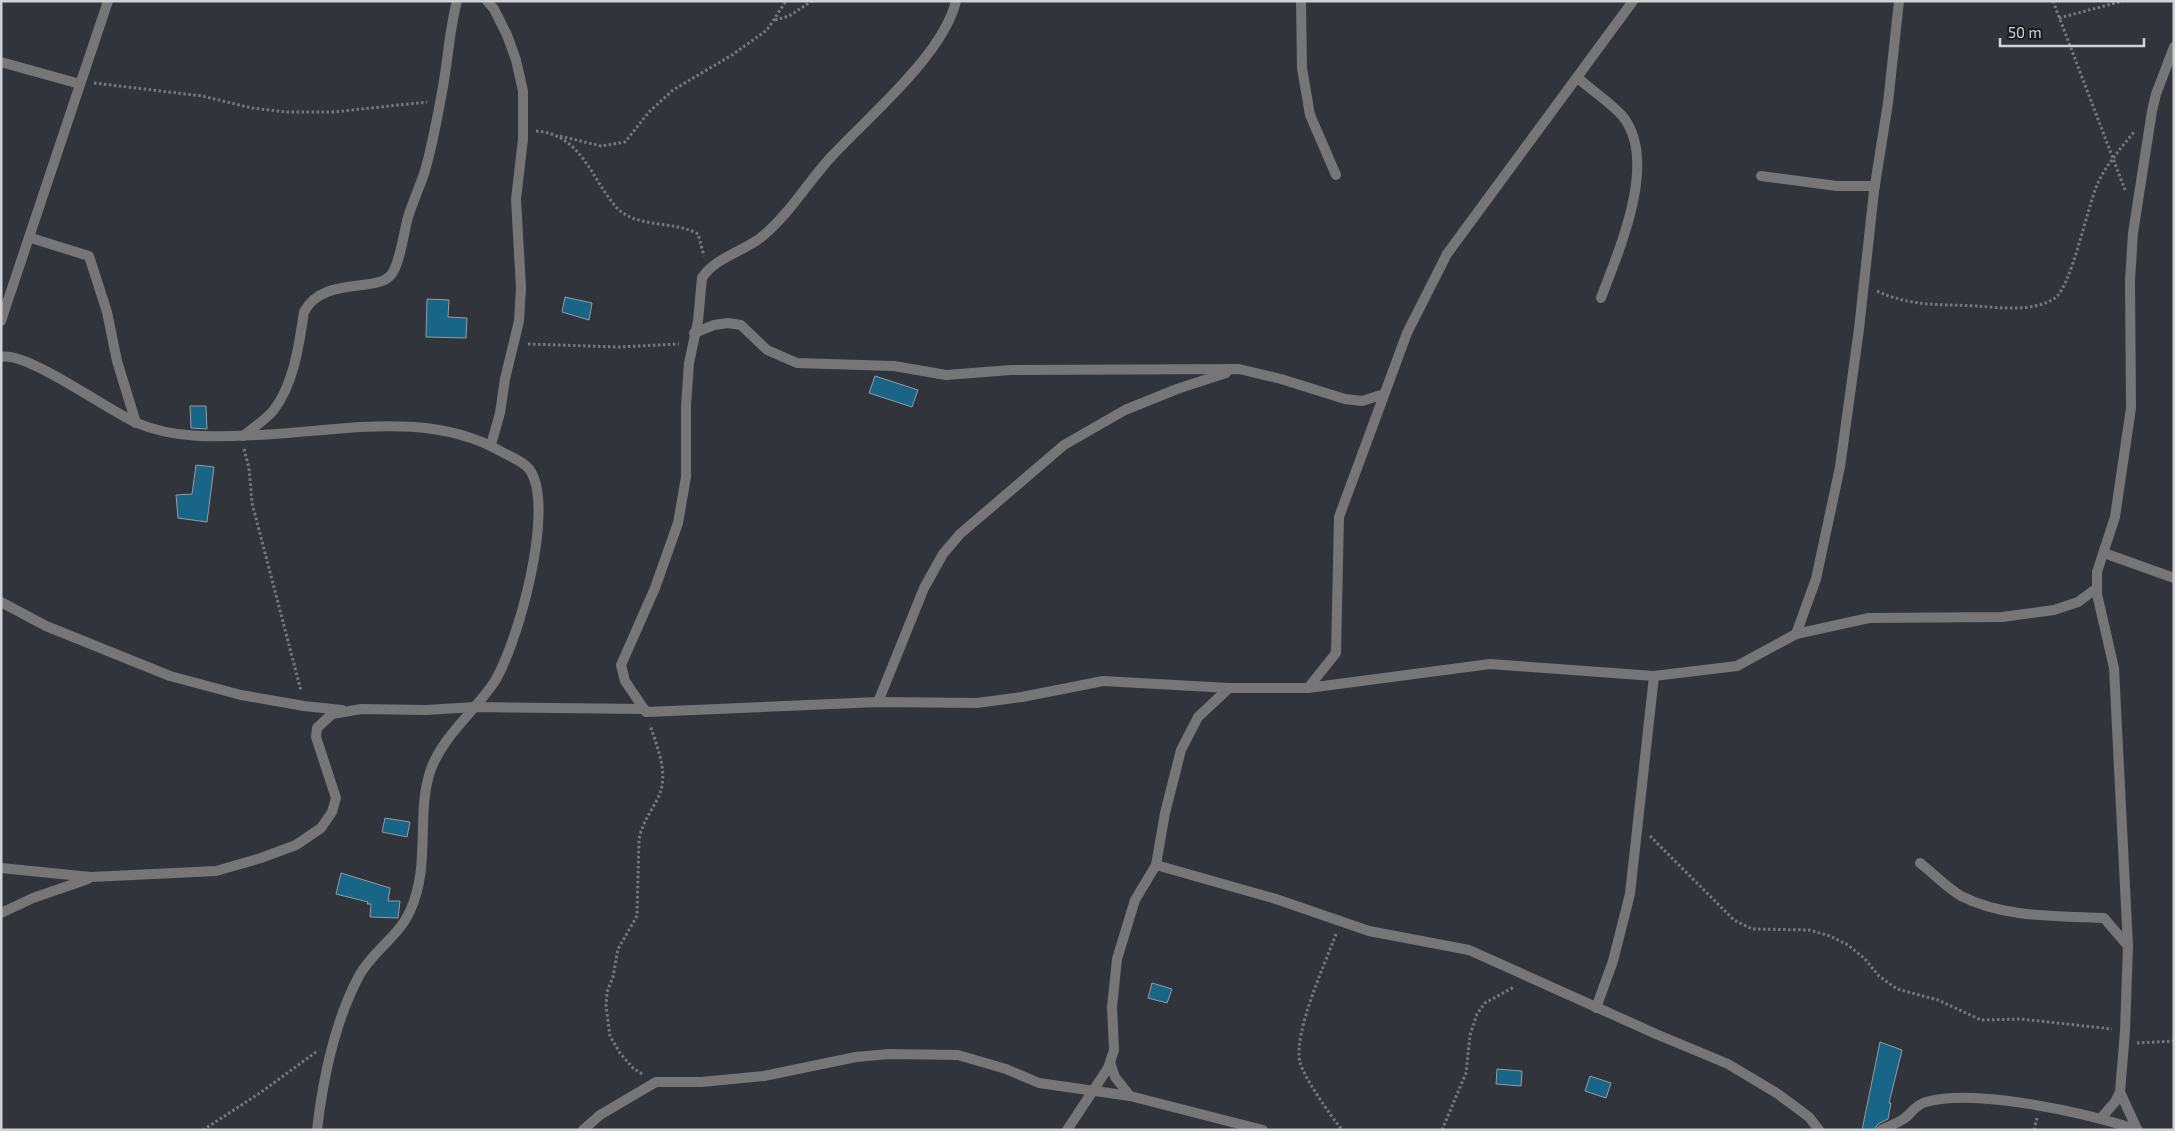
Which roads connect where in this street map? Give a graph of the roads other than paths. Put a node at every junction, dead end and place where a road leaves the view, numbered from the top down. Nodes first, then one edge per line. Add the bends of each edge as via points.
1 (108, 1) edge
2 (456, 1) edge
3 (487, 1) edge
4 (956, 1) edge
5 (1301, 1) edge
6 (1633, 1) edge
7 (1899, 1) edge
8 (2174, 48) edge
9 (1, 62) edge
10 (1578, 78) junction
11 (81, 82) junction
12 (1336, 175) dead end
13 (1761, 176) dead end
14 (1875, 186) junction
15 (30, 238) junction
16 (1601, 298) dead end
17 (1, 321) edge
18 (693, 338) junction
19 (1, 357) edge
20 (1239, 369) junction
21 (1384, 394) junction
22 (136, 423) junction
23 (241, 436) junction
24 (490, 445) junction
25 (2104, 553) junction
26 (2174, 578) edge
27 (2097, 588) junction
28 (1, 602) edge
29 (1796, 634) junction
30 (1654, 676) junction
31 (1229, 688) junction
32 (1308, 688) junction
33 (878, 702) junction
34 (475, 707) junction
35 (346, 710) junction
36 (645, 711) junction
37 (1920, 863) dead end
38 (1156, 865) junction
39 (1, 868) edge
40 (91, 878) junction
41 (1, 913) edge
42 (2128, 946) junction
43 (1596, 1008) junction
44 (1110, 1062) junction
45 (1093, 1092) junction
46 (2120, 1092) junction
47 (1130, 1096) junction
48 (2101, 1118) junction
49 (1900, 1125) edge
50 (317, 1130) edge
51 (583, 1130) edge
52 (1067, 1130) edge
53 (1263, 1130) edge
54 (1819, 1130) edge
55 (1880, 1130) edge
56 (2138, 1130) edge

1 - 11 street
2 - 23 street via 440,101 424,173 393,273 384,280 328,292 308,304 284,393 272,412
3 - 24 street via 507,35 523,91 517,188 521,288 515,343
4 - 18 street via 943,33 919,63 831,158 774,226 705,273 700,282 698,321
5 - 12 street via 1302,68 1310,115
6 - 10 street
7 - 14 street
8 - 25 street via 2152,111 2132,233 2131,408 2116,509
9 - 11 street
10 - 16 street via 1624,118 1632,133 1636,152 1635,193 1630,219
10 - 21 street via 1447,254 1407,333
11 - 15 street
13 - 14 street via 1837,186
14 - 29 street via 1840,467 1816,579
15 - 17 street
15 - 22 street via 89,256
18 - 20 street via 714,325 728,323 741,325 767,350 797,363 894,366 946,374 1011,370
18 - 36 street via 686,406 686,477 678,523 655,588 621,665 625,681
19 - 22 street via 9,355 32,363
20 - 21 street via 1345,399 1367,400
20 - 33 street via 1125,410 1064,445 983,513 943,554 924,588
21 - 32 street via 1339,517 1336,653
22 - 23 street via 160,432 201,437
23 - 24 street via 378,426 412,427 459,434
24 - 34 street via 528,466 536,481 536,532 532,570 512,643 494,682
25 - 26 street
25 - 27 street via 2097,572
27 - 29 street via 2078,602 2054,610 2002,617 1869,618
27 - 42 street via 2114,668
28 - 35 street via 46,626 170,676 241,695
29 - 30 street via 1737,666
30 - 32 street via 1490,664
30 - 43 street via 1630,894
31 - 32 street
31 - 33 street via 1102,681 977,704
31 - 38 street via 1198,717 1181,750
33 - 36 street
34 - 35 street
34 - 36 street
34 - 50 street via 452,734 430,771 421,878 410,912 359,976 334,1038
35 - 40 street via 332,714 317,728 316,737 336,798 332,812 321,828 296,844 216,871
37 - 42 street via 1960,896 1995,908 2104,918
38 - 43 street via 1276,899 1369,931 1469,950
38 - 44 street via 1135,900 1117,959 1112,1007 1114,1050
39 - 40 street
40 - 41 street
42 - 46 street
43 - 54 street via 1728,1064 1778,1094 1809,1117
44 - 45 street
44 - 47 street via 1115,1078
45 - 47 street
45 - 51 street via 1039,1084 1006,1069 952,1055 889,1054 764,1076 656,1082
45 - 52 street
46 - 48 street
46 - 56 street
47 - 53 street
48 - 49 street via 1980,1099 1953,1099 1917,1106
48 - 56 street
49 - 55 street

